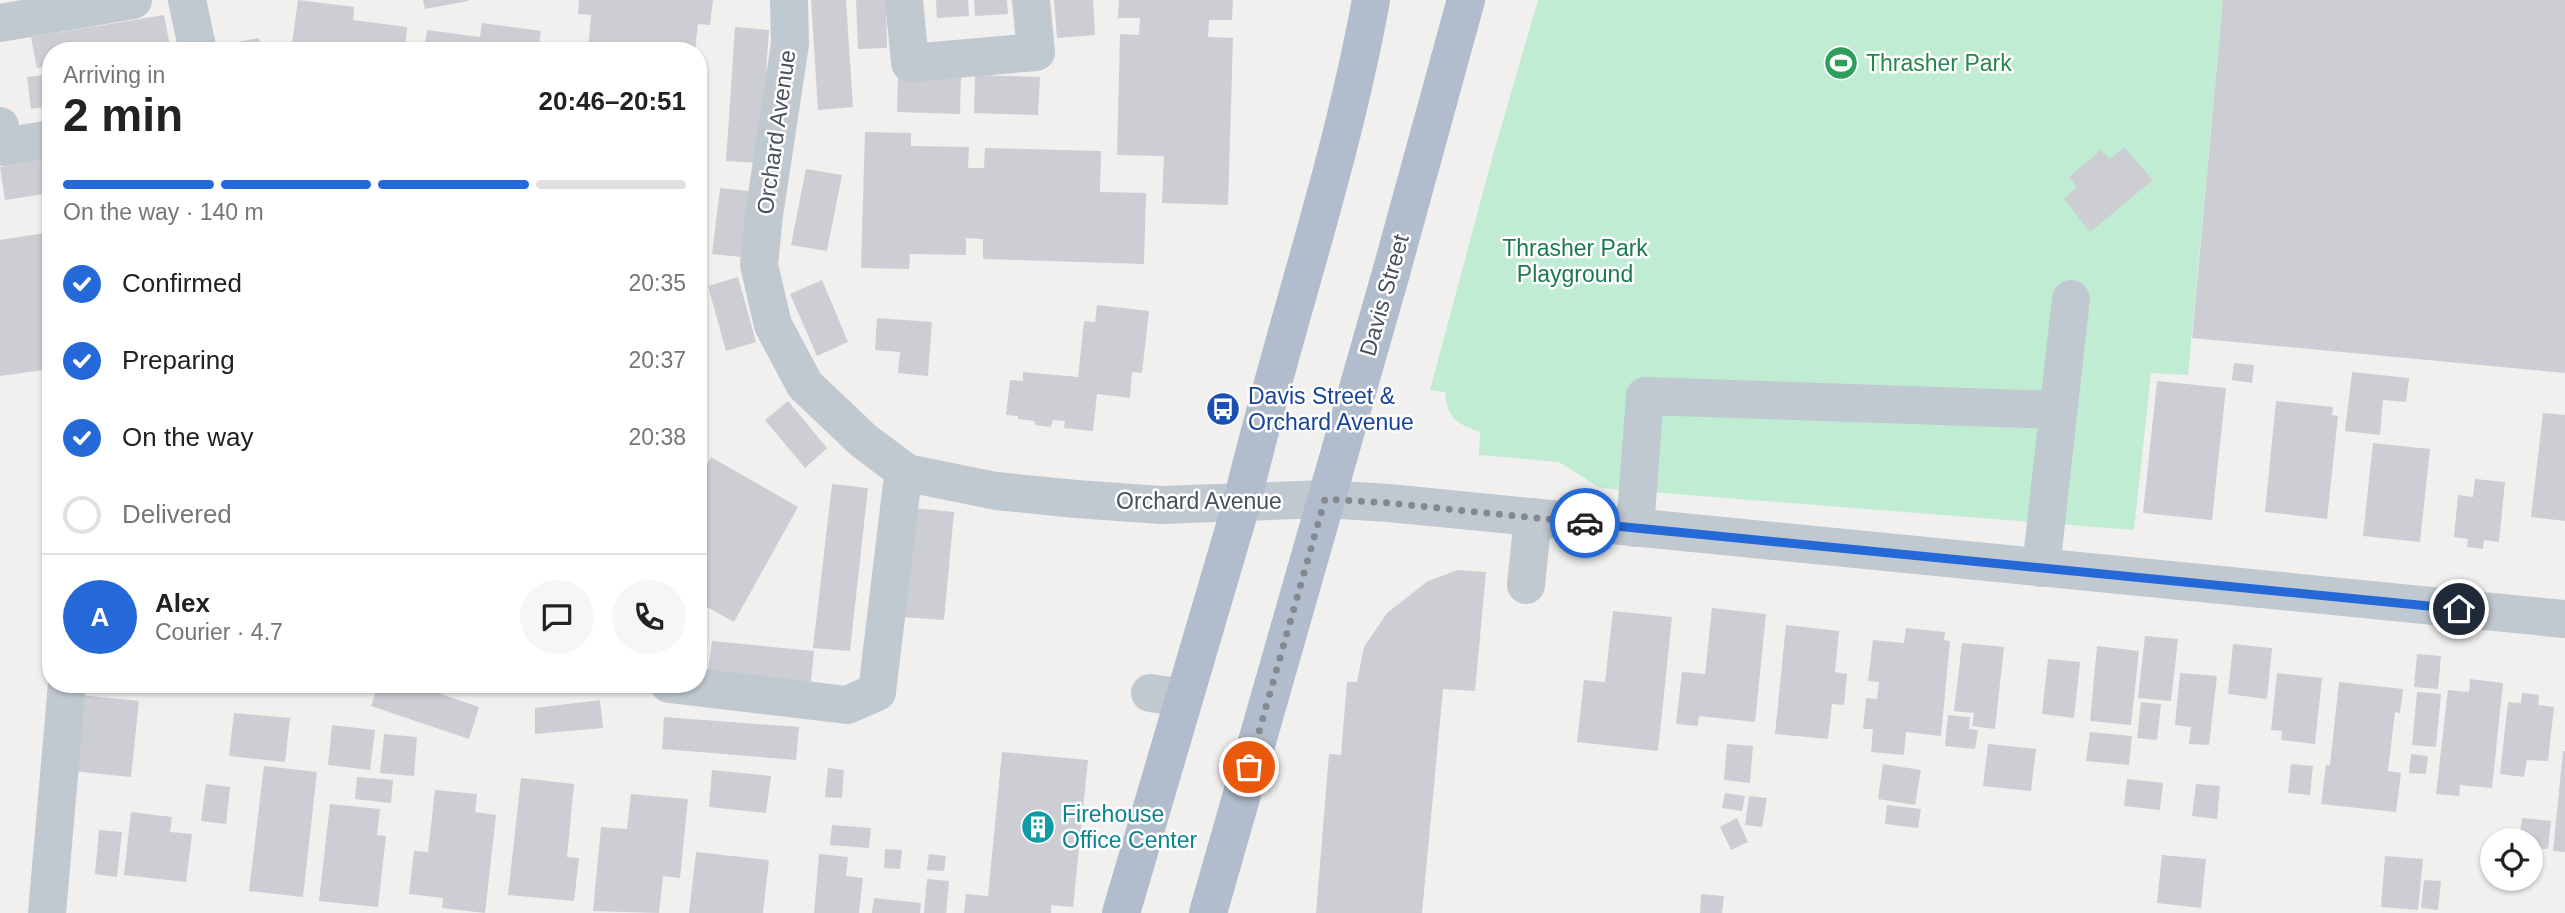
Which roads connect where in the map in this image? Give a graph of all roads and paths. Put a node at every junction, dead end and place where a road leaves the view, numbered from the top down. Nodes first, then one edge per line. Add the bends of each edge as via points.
1 (133, 0) edge
2 (187, 0) edge
3 (789, 0) edge
4 (904, 0) edge
5 (1031, 0) edge
6 (1371, 0) edge
7 (1466, 0) edge
8 (0, 23) edge
9 (196, 42) edge
10 (0, 126) edge
11 (42, 141) edge
12 (2071, 299) dead end
13 (2059, 410) junction
14 (908, 473) junction
15 (1325, 499) junction
16 (1242, 502) junction
17 (1533, 517) junction
18 (1634, 528) junction
19 (2041, 568) junction
20 (1526, 585) dead end
21 (2565, 619) edge
22 (707, 688) edge
23 (66, 693) edge
24 (47, 913) edge
25 (1121, 913) edge
26 (1208, 913) edge

1 - 8 street
2 - 9 street
3 - 14 street, Orchard Avenue via 790,44 760,265 773,325 805,385 864,441
4 - 5 street via 910,63 1036,52
6 - 16 main road via 1315,235
7 - 15 main road, Davis Street
10 - 11 street via 4,147
12 - 13 street
13 - 18 street via 1645,396
13 - 19 street
14 - 16 street, Orchard Avenue via 996,491 1076,499 1161,505
14 - 22 street via 902,484 877,692 847,705
15 - 16 street, Orchard Avenue
15 - 17 street, Orchard Avenue
15 - 26 main road, Davis Street
16 - 25 main road via 1166,696
17 - 18 street, Orchard Avenue
17 - 20 street
18 - 19 street, Orchard Avenue
19 - 21 street, Orchard Avenue
23 - 24 street

